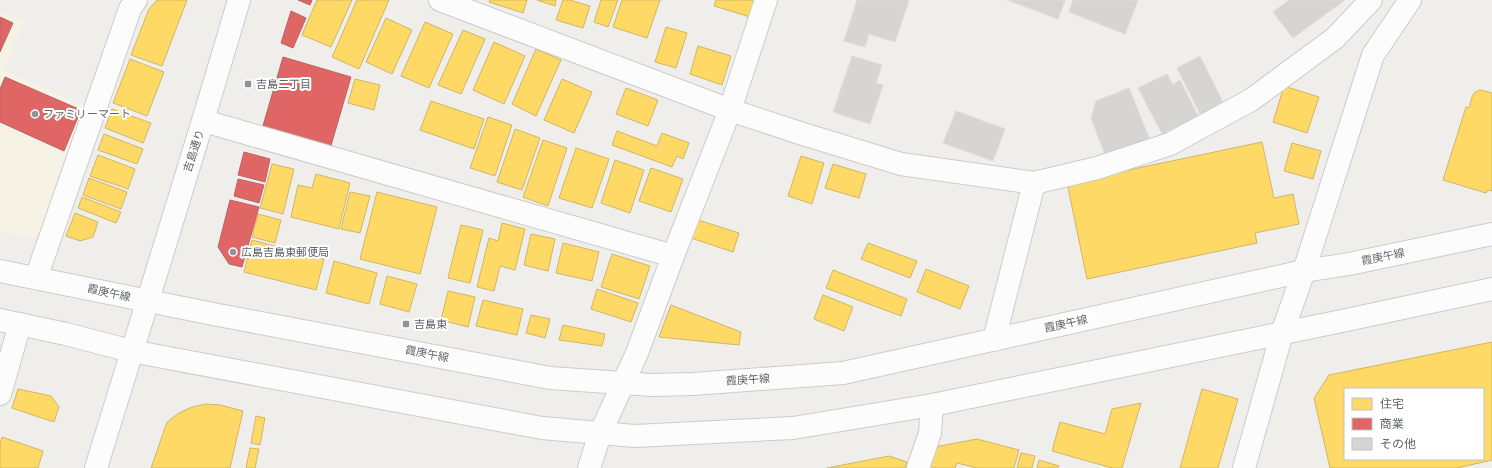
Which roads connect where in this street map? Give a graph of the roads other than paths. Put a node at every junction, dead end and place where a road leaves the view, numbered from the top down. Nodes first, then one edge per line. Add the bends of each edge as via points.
1 (136, 0) edge
2 (239, 0) edge
3 (440, 0) edge
4 (766, 0) edge
5 (1371, 0) edge
6 (1410, 0) edge
7 (479, 7) edge
8 (730, 110) junction
9 (204, 121) junction
10 (1034, 183) junction
11 (1492, 234) edge
12 (673, 256) junction
13 (0, 271) edge
14 (1304, 271) junction
15 (36, 278) junction
16 (1492, 289) edge
17 (147, 301) junction
18 (10, 322) edge
19 (1282, 333) junction
20 (994, 340) junction
21 (131, 350) junction
22 (624, 384) junction
23 (0, 394) edge
24 (932, 405) junction
25 (600, 434) junction
26 (96, 468) edge
27 (589, 468) edge
28 (918, 468) edge
29 (1244, 468) edge

1 - 15 street
2 - 9 street, 吉島通り
3 - 7 street
4 - 8 street
5 - 10 street via 1335,38 1251,100 1211,122 1170,144 1096,168
6 - 14 street via 1373,55
7 - 8 street
8 - 10 street via 900,164
8 - 12 street
9 - 12 street
9 - 17 street, 吉島通り
10 - 20 street
11 - 14 street, 霞庚午線
12 - 22 street
13 - 15 street, 霞庚午線
14 - 19 street
14 - 20 street, 霞庚午線
15 - 17 street, 霞庚午線
16 - 19 street
17 - 21 street, 吉島通り
17 - 22 street, 霞庚午線 via 550,378
18 - 21 street
18 - 23 street
19 - 24 street
19 - 29 street
20 - 22 street, 霞庚午線 via 844,373 693,384
21 - 25 street via 542,428
21 - 26 street, 吉島通り
22 - 25 street
24 - 25 street via 793,428 635,436
24 - 28 street via 930,433
25 - 27 street

